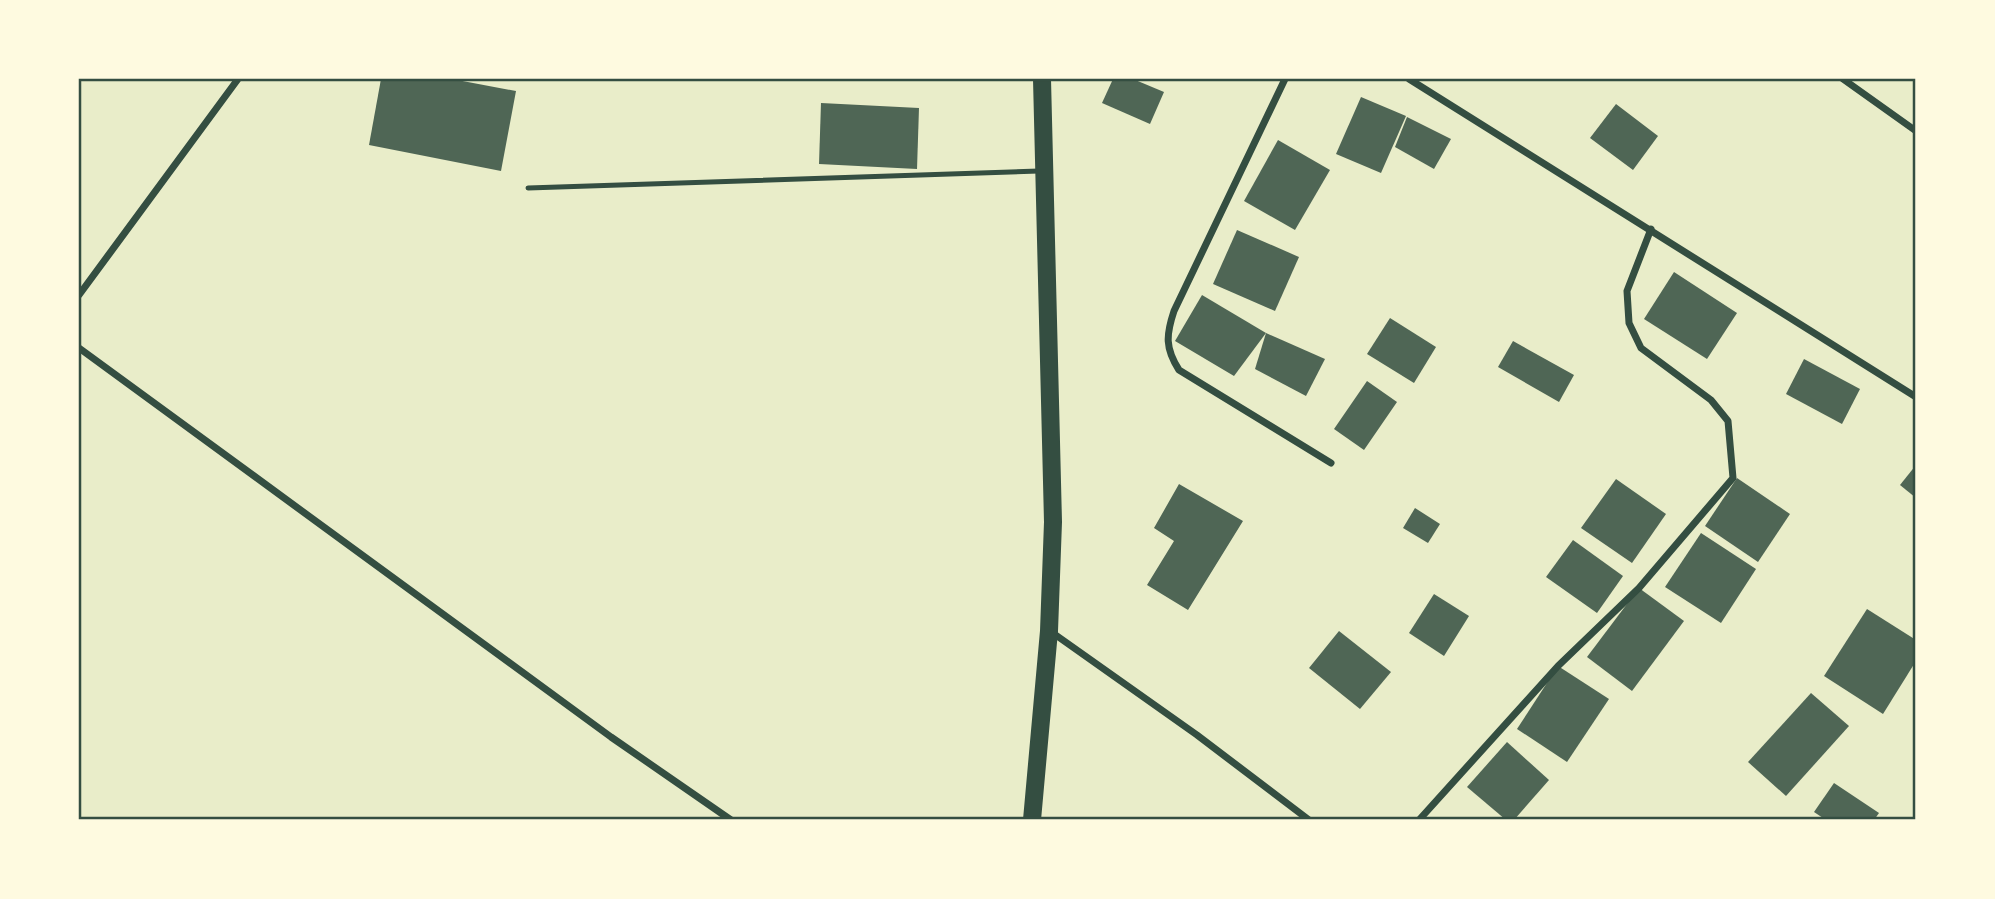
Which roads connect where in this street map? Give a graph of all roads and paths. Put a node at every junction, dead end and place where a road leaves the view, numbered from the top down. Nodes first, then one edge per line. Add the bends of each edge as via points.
1 (238, 79) edge
2 (1042, 79) edge
3 (1285, 79) edge
4 (1409, 79) edge
5 (1843, 79) edge
6 (1916, 131) edge
7 (1044, 171) junction
8 (528, 188) dead end
9 (1651, 229) junction
10 (79, 295) edge
11 (79, 348) edge
12 (1916, 397) edge
13 (1331, 463) dead end
14 (1049, 631) junction
15 (731, 820) edge
16 (1032, 820) edge
17 (1309, 820) edge
18 (1419, 820) edge

1 - 10 street
2 - 7 main road
3 - 13 street via 1174,311 1166,336 1168,354 1179,370
4 - 9 street
5 - 6 street
7 - 8 lane
7 - 14 main road via 1053,522
9 - 12 street
9 - 18 street via 1627,291 1629,323 1641,348 1712,400 1728,421 1733,478 1639,588 1558,666
11 - 15 street
14 - 16 main road
14 - 17 street

